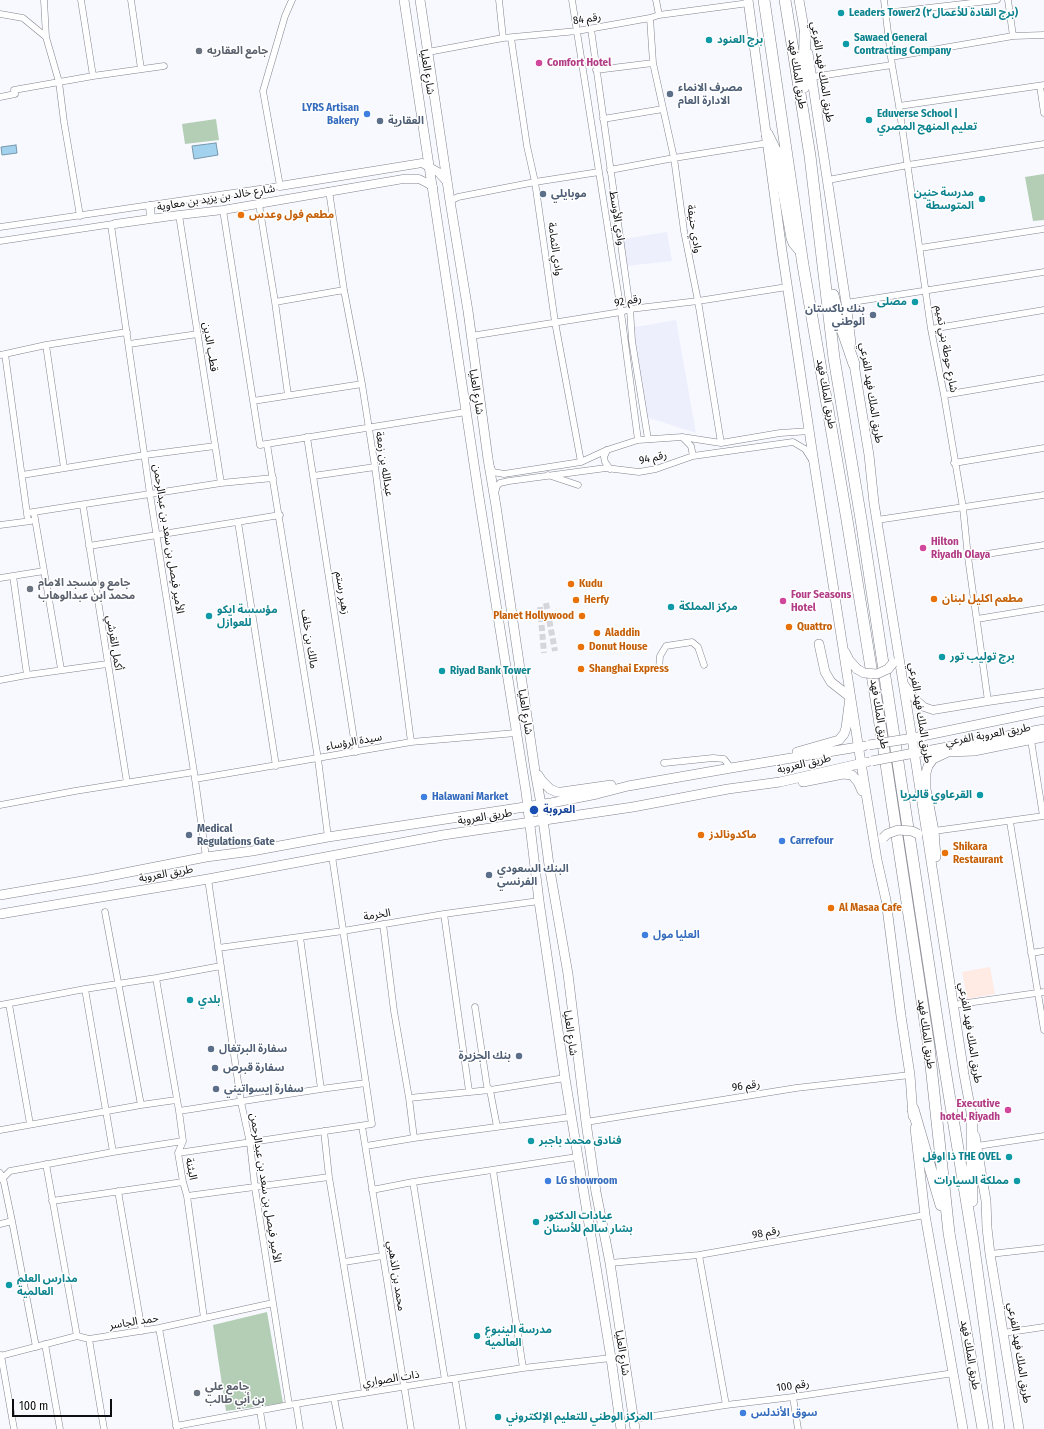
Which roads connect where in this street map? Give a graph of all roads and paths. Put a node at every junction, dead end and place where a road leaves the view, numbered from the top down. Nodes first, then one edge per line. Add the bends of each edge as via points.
1 (44, 0) edge
2 (81, 0) edge
3 (131, 0) edge
4 (292, 0) edge
5 (404, 0) edge
6 (420, 0) edge
7 (499, 0) edge
8 (572, 0) edge
9 (656, 0) edge
10 (764, 0) edge
11 (785, 0) edge
12 (799, 0) edge
13 (884, 0) edge
14 (997, 0) edge
15 (1008, 0) edge
16 (748, 2) edge
17 (885, 13) junction
18 (0, 14) edge
19 (659, 15) junction
20 (650, 18) junction
21 (591, 29) junction
22 (577, 31) junction
23 (805, 34) junction
24 (1044, 35) edge
25 (1014, 36) junction
26 (46, 37) junction
27 (503, 38) junction
28 (511, 38) junction
29 (428, 52) junction
30 (891, 57) junction
31 (654, 63) junction
32 (892, 65) junction
33 (164, 66) dead end
34 (141, 69) junction
35 (596, 70) junction
36 (93, 76) junction
37 (812, 77) junction
38 (58, 82) junction
39 (1042, 85) edge
40 (0, 97) edge
41 (899, 106) junction
42 (663, 109) junction
43 (1044, 113) edge
44 (603, 119) junction
45 (804, 120) junction
46 (768, 138) junction
47 (1044, 144) edge
48 (674, 158) junction
49 (908, 165) junction
50 (402, 167) junction
51 (430, 167) junction
52 (610, 170) junction
53 (599, 172) junction
54 (403, 179) junction
55 (828, 180) junction
56 (447, 182) junction
57 (535, 182) junction
58 (280, 186) junction
59 (432, 187) junction
60 (329, 191) junction
61 (450, 201) junction
62 (259, 204) junction
63 (150, 206) junction
64 (222, 210) junction
65 (179, 215) junction
66 (80, 216) junction
67 (151, 219) junction
68 (113, 224) junction
69 (0, 227) edge
70 (1044, 230) edge
71 (0, 241) edge
72 (920, 248) junction
73 (802, 252) junction
74 (825, 272) junction
75 (1044, 272) edge
76 (788, 286) junction
77 (344, 290) junction
78 (925, 290) junction
79 (276, 302) junction
80 (698, 302) junction
81 (846, 303) junction
82 (630, 309) junction
83 (1044, 310) edge
84 (621, 312) junction
85 (555, 322) junction
86 (931, 329) junction
87 (127, 332) junction
88 (198, 334) junction
89 (471, 336) junction
90 (129, 344) junction
91 (46, 345) junction
92 (2, 354) edge
93 (854, 364) junction
94 (1044, 378) edge
95 (362, 384) junction
96 (288, 395) junction
97 (944, 395) junction
98 (253, 401) junction
99 (466, 412) junction
100 (368, 428) junction
101 (810, 431) junction
102 (780, 433) junction
103 (307, 437) junction
104 (682, 437) junction
105 (648, 439) junction
106 (638, 440) junction
107 (721, 443) junction
108 (267, 444) junction
109 (215, 446) junction
110 (748, 447) junction
111 (1044, 448) edge
112 (607, 450) junction
113 (145, 456) junction
114 (692, 456) junction
115 (488, 459) junction
116 (474, 460) junction
117 (581, 462) junction
118 (814, 463) junction
119 (954, 464) junction
120 (375, 467) junction
121 (64, 468) junction
122 (610, 469) junction
123 (22, 475) junction
124 (313, 476) junction
125 (548, 476) junction
126 (274, 478) junction
127 (221, 483) junction
128 (578, 485) dead end
129 (150, 494) junction
130 (1044, 495) edge
131 (495, 497) junction
132 (83, 506) junction
133 (962, 508) junction
134 (30, 513) junction
135 (280, 515) junction
136 (877, 520) junction
137 (28, 521) junction
138 (35, 521) junction
139 (238, 522) junction
140 (0, 525) edge
141 (157, 535) junction
142 (1044, 545) edge
143 (89, 546) junction
144 (968, 557) junction
145 (44, 571) junction
146 (12, 576) junction
147 (0, 578) edge
148 (1044, 608) edge
149 (977, 619) junction
150 (896, 640) junction
151 (819, 644) dead end
152 (843, 647) junction
153 (107, 664) junction
154 (704, 665) dead end
155 (61, 669) junction
156 (659, 669) dead end
157 (27, 674) junction
158 (0, 680) edge
159 (904, 684) junction
160 (1041, 694) edge
161 (850, 697) junction
162 (988, 700) junction
163 (1044, 711) edge
164 (1044, 729) edge
165 (516, 732) junction
166 (1044, 737) edge
167 (910, 738) junction
168 (1031, 740) junction
169 (411, 742) junction
170 (959, 745) junction
171 (859, 747) junction
172 (927, 751) junction
173 (356, 752) junction
174 (948, 752) junction
175 (912, 754) junction
176 (318, 758) junction
177 (778, 761) junction
178 (664, 763) dead end
179 (860, 763) junction
180 (276, 766) junction
181 (731, 768) junction
182 (535, 771) junction
183 (194, 772) junction
184 (195, 780) junction
185 (780, 782) junction
186 (127, 783) junction
187 (628, 786) junction
188 (541, 804) junction
189 (0, 805) edge
190 (527, 806) junction
191 (868, 806) junction
192 (1043, 816) edge
193 (544, 820) junction
194 (529, 822) junction
195 (1010, 822) junction
196 (934, 831) junction
197 (328, 837) junction
198 (332, 856) junction
199 (206, 857) junction
200 (208, 879) junction
201 (0, 895) edge
202 (937, 896) junction
203 (886, 900) junction
204 (539, 901) junction
205 (105, 912) dead end
206 (0, 914) edge
207 (444, 914) junction
208 (383, 924) junction
209 (344, 931) junction
210 (300, 937) junction
211 (218, 948) junction
212 (1044, 951) edge
213 (1031, 953) junction
214 (221, 966) junction
215 (156, 978) junction
216 (118, 984) junction
217 (85, 989) junction
218 (1041, 993) edge
219 (9, 1004) junction
220 (0, 1005) edge
221 (953, 1005) junction
222 (475, 1007) dead end
223 (1044, 1029) edge
224 (910, 1075) junction
225 (565, 1078) junction
226 (366, 1083) junction
227 (321, 1089) junction
228 (490, 1090) junction
229 (469, 1091) junction
230 (409, 1098) junction
231 (176, 1100) junction
232 (242, 1102) junction
233 (141, 1105) junction
234 (913, 1109) junction
235 (106, 1111) junction
236 (179, 1111) junction
237 (571, 1117) junction
238 (972, 1118) junction
239 (586, 1122) junction
240 (30, 1124) junction
241 (362, 1126) junction
242 (497, 1127) junction
243 (0, 1130) edge
244 (324, 1131) junction
245 (1044, 1136) edge
246 (414, 1138) junction
247 (183, 1141) junction
248 (250, 1143) junction
249 (366, 1146) junction
250 (977, 1146) junction
251 (113, 1152) junction
252 (178, 1153) junction
253 (577, 1157) junction
254 (46, 1164) junction
255 (592, 1164) junction
256 (493, 1170) junction
257 (330, 1176) junction
258 (1, 1177) edge
259 (183, 1182) junction
260 (413, 1182) junction
261 (255, 1188) junction
262 (372, 1190) junction
263 (118, 1191) junction
264 (187, 1196) junction
265 (584, 1196) junction
266 (52, 1201) junction
267 (925, 1215) junction
268 (12, 1221) junction
269 (0, 1224) edge
270 (949, 1233) junction
271 (973, 1241) junction
272 (1044, 1248) edge
273 (990, 1254) junction
274 (699, 1255) junction
275 (382, 1256) junction
276 (344, 1262) junction
277 (610, 1263) junction
278 (273, 1303) junction
279 (204, 1318) junction
280 (1044, 1327) edge
281 (159, 1328) junction
282 (142, 1331) junction
283 (1003, 1333) junction
284 (77, 1336) junction
285 (89, 1339) junction
286 (45, 1344) junction
287 (36, 1347) junction
288 (1, 1355) edge
289 (611, 1358) junction
290 (523, 1368) junction
291 (954, 1373) junction
292 (455, 1379) junction
293 (444, 1380) junction
294 (404, 1387) junction
295 (365, 1393) junction
296 (793, 1397) junction
297 (334, 1398) junction
298 (293, 1404) junction
299 (726, 1405) junction
300 (260, 1411) junction
301 (634, 1419) junction
302 (176, 1427) edge
303 (14, 1429) edge
304 (60, 1429) edge
305 (104, 1429) edge
306 (263, 1429) edge
307 (300, 1429) edge
308 (340, 1429) edge
309 (411, 1429) edge
310 (463, 1429) edge
311 (621, 1429) edge
312 (635, 1429) edge
313 (798, 1429) edge
314 (963, 1429) edge
315 (982, 1429) edge
316 (999, 1429) edge
317 (1019, 1429) edge

1 - 26 street
2 - 36 street
3 - 34 street
4 - 58 street via 263,91
5 - 51 main road, شارع العليا
6 - 29 main road, شارع العليا
7 - 27 street
8 - 22 street, وادي الأوسط
9 - 19 street
10 - 73 highway, طريق الملك فهد
11 - 45 highway, طريق الملك فهد
12 - 23 main road, طريق الملك فهد الفرعي
13 - 17 street, شارع حوطة بني تميم
14 - 17 street
15 - 25 street
16 - 19 street, رقم 84
16 - 46 main road
17 - 30 street, شارع حوطة بني تميم
18 - 26 street via 23,18
19 - 20 street, رقم 84
20 - 21 street, رقم 84
20 - 31 street, وادي حنيفة
21 - 22 street, رقم 84
21 - 35 street, وادي الأوسط
22 - 28 street, رقم 84
22 - 53 street, وادي الأوسط
23 - 37 main road, طريق الملك فهد الفرعي
23 - 45 highway
24 - 25 street
25 - 30 street
26 - 38 street
27 - 28 street, رقم 84
27 - 29 street, رقم 84
28 - 57 street, وادي الثمامة
29 - 56 main road, شارع العليا
30 - 32 street, شارع حوطة بني تميم
31 - 35 street
31 - 42 street, وادي حنيفة
32 - 37 street
32 - 41 street, شارع حوطة بني تميم
33 - 34 street
34 - 36 street
35 - 44 street, وادي الأوسط
36 - 38 street
37 - 55 main road, طريق الملك فهد الفرعي
38 - 40 street via 14,90 15,94
38 - 66 street
39 - 41 street
39 - 43 street
41 - 49 street, شارع حوطة بني تميم
42 - 44 street
42 - 48 street, وادي حنيفة
44 - 52 street, وادي الأوسط
45 - 74 highway, طريق الملك فهد
46 - 48 street
46 - 73 highway via 777,154 792,238
46 - 76 main road
47 - 49 street
48 - 52 street
48 - 80 street, وادي حنيفة via 684,231
49 - 55 street
49 - 72 street, شارع حوطة بني تميم
50 - 51 main road, شارع خالد بن يزيد بن معاوية via 422,164
50 - 54 main road via 405,173
50 - 58 main road, شارع خالد بن يزيد بن معاوية
51 - 56 main road
51 - 59 main road, شارع العليا
52 - 82 street, وادي الأوسط
53 - 57 street
53 - 84 street, وادي الأوسط
54 - 59 main road, شارع خالد بن يزيد بن معاوية via 419,179
54 - 60 main road, شارع خالد بن يزيد بن معاوية
55 - 81 main road, طريق الملك فهد الفرعي
56 - 61 main road, شارع العليا
57 - 61 street via 458,197
57 - 85 street, وادي الثمامة
58 - 63 street, شارع خالد بن يزيد بن معاوية
59 - 99 main road, شارع العليا
60 - 62 main road, شارع خالد بن يزيد بن معاوية
60 - 77 street, عبدالله بن زمعة
61 - 89 main road, شارع العليا
62 - 64 main road, شارع خالد بن يزيد بن معاوية
62 - 79 street
63 - 66 street, شارع خالد بن يزيد بن معاوية
63 - 67 main road
64 - 65 main road, شارع خالد بن يزيد بن معاوية
64 - 98 street
65 - 67 main road, شارع خالد بن يزيد بن معاوية
65 - 88 street, قطب الدين
66 - 69 street, شارع خالد بن يزيد بن معاوية
67 - 68 main road, شارع خالد بن يزيد بن معاوية
68 - 71 street, شارع خالد بن يزيد بن معاوية
68 - 87 street, الأمير فيصل بن سعد بن عبدالرحمن
70 - 72 street
72 - 78 street, شارع حوطة بني تميم
73 - 270 highway, طريق الملك فهد via 902,864 929,1047
74 - 93 highway
74 - 271 highway, طريق الملك فهد via 834,358
75 - 78 street
76 - 80 street, رقم 92
76 - 101 main road
77 - 79 street
77 - 95 street, عبدالله بن زمعة
78 - 81 street
78 - 86 street, شارع حوطة بني تميم
79 - 96 street
80 - 82 street, رقم 92
80 - 107 street, وادي حنيفة
81 - 93 main road, طريق الملك فهد الفرعي
82 - 84 street, رقم 92
82 - 105 street, وادي الأوسط via 632,341
83 - 86 street
84 - 85 street, رقم 92
84 - 106 street, وادي الأوسط
85 - 89 street, رقم 92
85 - 117 street, وادي الثمامة
86 - 97 street, شارع حوطة بني تميم
87 - 90 street, الأمير فيصل بن سعد بن عبدالرحمن
87 - 91 street
88 - 90 street
88 - 109 street, قطب الدين
89 - 115 main road, شارع العليا
90 - 113 street, الأمير فيصل بن سعد بن عبدالرحمن
91 - 92 street
91 - 121 street
92 - 123 street
93 - 136 main road, طريق الملك فهد الفرعي
94 - 97 street
95 - 96 street
95 - 100 street, عبدالله بن زمعة
96 - 98 street
97 - 119 street, شارع حوطة بني تميم
98 - 108 street via 260,445
99 - 100 street
99 - 116 main road, شارع العليا
100 - 103 street
100 - 120 street, عبدالله بن زمعة
101 - 102 street, رقم 94
101 - 118 main road
102 - 107 street, رقم 94
102 - 110 street via 773,438 752,442
103 - 108 street
103 - 124 street, زهير رستم
104 - 105 street, رقم 94
104 - 107 street, رقم 94
104 - 114 street via 692,446
105 - 106 street, رقم 94
106 - 112 street, رقم 94
108 - 126 street, مالك بن خلف
109 - 113 street
109 - 127 street, قطب الدين
110 - 114 street, رقم 94
110 - 118 street, رقم 94 via 793,442 805,449
111 - 119 street
112 - 117 street, رقم 94
112 - 122 street via 604,457
113 - 121 street
113 - 129 street, الأمير فيصل بن سعد بن عبدالرحمن
114 - 122 street, رقم 94 via 656,469 639,472
115 - 116 main road via 484,471
115 - 117 street, رقم 94 via 493,472 501,474
115 - 131 main road, شارع العليا
116 - 165 main road, شارع العليا
118 - 152 main road
119 - 133 street, شارع حوطة بني تميم
120 - 124 street
120 - 169 street, عبدالله بن زمعة
121 - 123 street
122 - 125 street, رقم 94
123 - 134 street
124 - 173 street, زهير رستم
125 - 128 street
125 - 131 street, رقم 94 via 500,483
126 - 127 street
126 - 135 street, مالك بن خلف
127 - 129 street
129 - 132 street
129 - 141 street, الأمير فيصل بن سعد بن عبدالرحمن
130 - 133 street
131 - 182 main road, شارع العليا
132 - 134 street
132 - 143 street, أكمل القرشي
133 - 136 street
133 - 144 street, شارع حوطة بني تميم
134 - 137 street
134 - 138 street
135 - 139 street
135 - 176 street, مالك بن خلف
136 - 150 main road, طريق الملك فهد الفرعي
137 - 138 street
137 - 140 street
138 - 145 street
139 - 141 street
139 - 180 street
141 - 143 street
141 - 183 street, الأمير فيصل بن سعد بن عبدالرحمن
142 - 144 street
143 - 153 street, أكمل القرشي
144 - 149 street, شارع حوطة بني تميم
145 - 146 street
145 - 155 street
146 - 147 street
146 - 157 street
148 - 149 street
149 - 162 street, شارع حوطة بني تميم
150 - 152 main road, bridge via 893,663 888,669 877,674 864,673 857,669
150 - 159 main road, طريق الملك فهد الفرعي
151 - 161 main road via 825,672 831,682
152 - 161 main road
153 - 155 street
153 - 186 street, أكمل القرشي
154 - 156 street via 698,647 692,642 666,646 660,656
155 - 157 street
157 - 158 street
159 - 162 main road via 924,708 933,710
159 - 167 main road, طريق الملك فهد الفرعي
160 - 162 main road
161 - 171 main road
161 - 177 main road via 846,728 839,740 797,752
163 - 167 main road, طريق العروبة
164 - 170 main road, طريق العروبة
165 - 169 street, سيدة الرؤساء
165 - 190 main road, شارع العليا
166 - 168 main road, طريق العروبة الفرعي
167 - 171 main road, طريق العروبة, bridge
167 - 175 main road, طريق الملك فهد الفرعي
168 - 174 main road, طريق العروبة الفرعي
168 - 192 street
169 - 173 street, سيدة الرؤساء
170 - 172 main road, طريق العروبة
170 - 174 main road
171 - 177 main road, طريق العروبة
171 - 179 main road
172 - 174 main road
172 - 175 main road, طريق العروبة
173 - 176 street, سيدة الرؤساء
174 - 196 main road, طريق العروبة الفرعي via 933,759 926,773 926,789
175 - 179 main road, طريق العروبة, bridge
175 - 202 main road, طريق الملك فهد الفرعي
176 - 180 street, سيدة الرؤساء
176 - 197 street, مالك بن خلف
177 - 181 main road, طريق العروبة
178 - 181 street via 714,758 724,759
179 - 185 main road, طريق العروبة
179 - 191 main road
180 - 184 street, سيدة الرؤساء
181 - 187 main road, طريق العروبة
182 - 187 main road via 542,782 557,792
182 - 188 main road, شارع العليا
183 - 184 street, الأمير فيصل بن سعد بن عبدالرحمن
183 - 186 street
184 - 199 street, الأمير فيصل بن سعد بن عبدالرحمن
185 - 191 main road via 798,783 843,774 852,775 858,782
185 - 193 main road, طريق العروبة
186 - 189 street
187 - 188 main road, طريق العروبة
188 - 190 main road, طريق العروبة
188 - 193 main road, شارع العليا
190 - 194 main road, شارع العليا
190 - 197 main road, طريق العروبة
191 - 203 main road
192 - 195 street
193 - 194 main road, طريق العروبة
193 - 239 main road, شارع العليا via 568,974
194 - 198 main road, طريق العروبة
194 - 204 main road, شارع العليا
195 - 196 street
195 - 213 street
196 - 202 main road, طريق العروبة الفرعي
197 - 199 main road, طريق العروبة
198 - 200 main road, طريق العروبة
198 - 209 street
199 - 201 main road, طريق العروبة
200 - 206 main road, طريق العروبة
200 - 211 street, الأمير فيصل بن سعد بن عبدالرحمن
202 - 203 main road, bridge via 927,844 912,831 898,830 883,838 880,847
202 - 221 main road, طريق الملك فهد الفرعي
203 - 224 main road
204 - 207 street, الخرمة
204 - 225 main road, شارع العليا
205 - 216 street
207 - 208 street, الخرمة
207 - 229 street
208 - 209 street, الخرمة
208 - 230 street
209 - 210 street, الخرمة
209 - 226 street
210 - 211 street, الخرمة
210 - 227 street
211 - 214 street, الأمير فيصل بن سعد بن عبدالرحمن
212 - 213 street
213 - 218 street
214 - 215 street
214 - 232 street, الأمير فيصل بن سعد بن عبدالرحمن
215 - 216 street
215 - 231 street
216 - 217 street
216 - 233 street
217 - 219 street
217 - 235 street
218 - 221 street
218 - 223 street
219 - 220 street
219 - 240 street
221 - 238 main road, طريق الملك فهد الفرعي
222 - 228 street via 487,1086
224 - 234 main road
224 - 239 street, رقم 96 via 796,1088
225 - 228 street
225 - 237 main road, شارع العليا
226 - 227 street
226 - 241 street via 372,1124
227 - 232 street
228 - 229 street
228 - 242 street
229 - 230 street
230 - 246 street
231 - 233 street
231 - 236 street
232 - 236 street
232 - 248 street, الأمير فيصل بن سعد بن عبدالرحمن
233 - 235 street
234 - 267 main road
234 - 270 highway
235 - 240 street
235 - 251 street
236 - 247 street
237 - 242 street
237 - 253 main road, شارع العليا
238 - 250 main road, طريق الملك فهد الفرعي
238 - 271 highway
239 - 255 main road, شارع العليا
240 - 243 street
241 - 244 street
241 - 249 street, محمد بن الذهبي
242 - 246 street
244 - 248 street
244 - 257 street
245 - 250 street
246 - 249 street
247 - 251 street
247 - 252 street, البثنة
248 - 252 street
248 - 261 street, الأمير فيصل بن سعد بن عبدالرحمن
249 - 262 street, محمد بن الذهبي
250 - 273 main road, طريق الملك فهد الفرعي via 986,1201
251 - 254 street
252 - 259 street, البثنة
253 - 256 street
253 - 265 main road, شارع العليا
254 - 258 street via 10,1171
254 - 266 street
255 - 265 main road via 589,1156 583,1154 578,1161
255 - 277 main road, شارع العليا
256 - 260 street
256 - 290 street
257 - 261 street
257 - 276 street
258 - 268 street
259 - 263 street
259 - 264 street, البثنة
260 - 262 street
260 - 293 street
261 - 264 street
261 - 278 street, الأمير فيصل بن سعد بن عبدالرحمن
262 - 275 street, محمد بن الذهبي
263 - 266 street
263 - 282 street
264 - 279 street, البثنة
265 - 289 main road, شارع العليا
266 - 284 street
267 - 274 street, رقم 98
267 - 291 main road
268 - 269 street
268 - 287 street
270 - 315 highway, طريق الملك فهد
271 - 316 highway, طريق الملك فهد
272 - 273 street
273 - 283 main road, طريق الملك فهد الفرعي
274 - 277 street, رقم 98
274 - 299 street
275 - 276 street
275 - 294 street, محمد بن الذهبي
276 - 295 street
277 - 301 main road, شارع العليا
278 - 279 street, حمد الجاسر
278 - 298 street, الأمير فيصل بن سعد بن عبدالرحمن
279 - 281 street, حمد الجاسر
280 - 283 street
281 - 282 street, حمد الجاسر
281 - 302 street
282 - 285 street, حمد الجاسر
283 - 317 main road, طريق الملك فهد الفرعي
284 - 285 street, حمد الجاسر
284 - 286 street, حمد الجاسر
285 - 305 street
286 - 287 street, حمد الجاسر
286 - 304 street
287 - 288 street, حمد الجاسر
288 - 303 street
289 - 290 street, ذات الصواري
289 - 311 main road, شارع العليا
290 - 292 street, ذات الصواري
291 - 296 street, رقم 100
291 - 314 main road
292 - 293 street, ذات الصواري
292 - 310 street
293 - 294 street, ذات الصواري
294 - 295 street, ذات الصواري
294 - 309 street, محمد بن الذهبي
295 - 297 street, ذات الصواري
296 - 299 street, رقم 100
296 - 313 street
297 - 298 street, ذات الصواري
297 - 308 street
298 - 300 street, ذات الصواري
298 - 307 street, الأمير فيصل بن سعد بن عبدالرحمن
299 - 301 street, رقم 100
300 - 302 street, ذات الصواري
300 - 306 street
301 - 312 main road, شارع العليا

